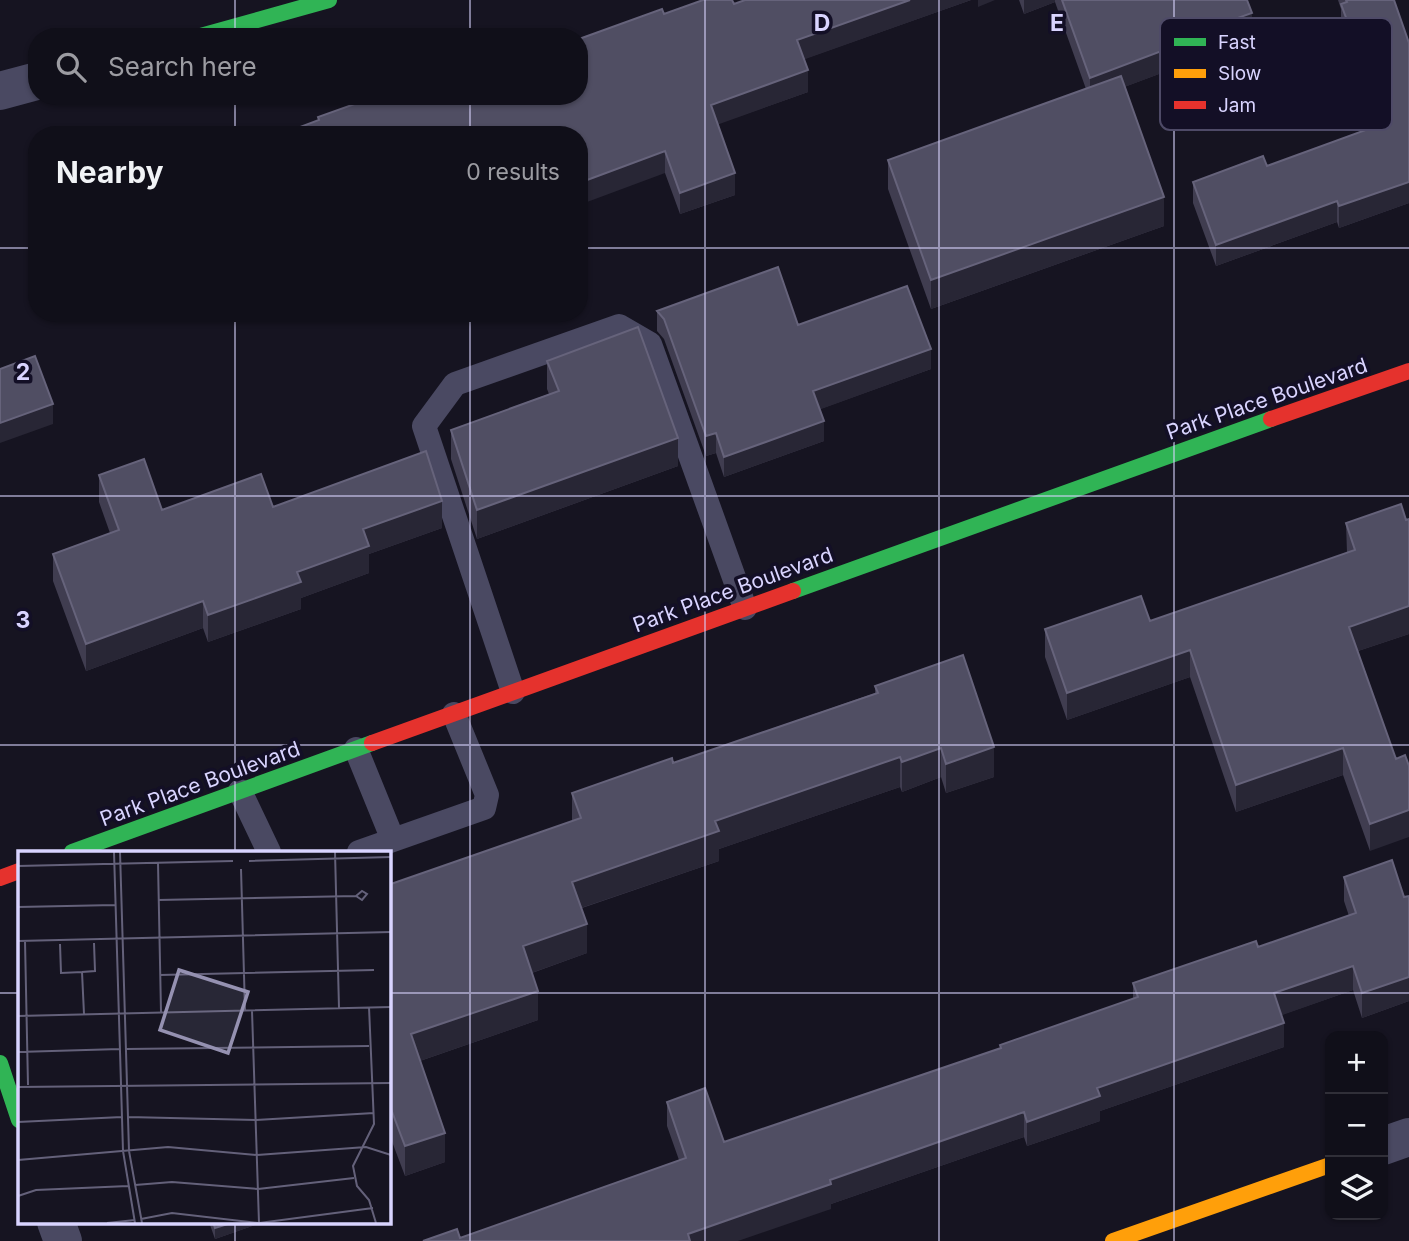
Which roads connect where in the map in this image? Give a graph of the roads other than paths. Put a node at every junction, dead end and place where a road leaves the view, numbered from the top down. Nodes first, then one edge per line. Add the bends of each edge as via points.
1 (329, 0) edge
2 (229, 28) edge
3 (28, 83) edge
4 (0, 91) edge
5 (1409, 371) edge
6 (745, 608) junction
7 (513, 692) junction
8 (454, 714) junction
9 (356, 749) junction
10 (240, 791) junction
11 (393, 840) junction
12 (119, 845) edge
13 (79, 851) edge
14 (269, 851) edge
15 (362, 851) edge
16 (18, 871) edge
17 (0, 878) edge
18 (18, 1058) edge
19 (0, 1064) edge
20 (18, 1117) edge
21 (1409, 1137) edge
22 (1388, 1144) edge
23 (1325, 1167) edge
24 (57, 1224) edge
25 (63, 1241) edge
26 (1113, 1241) edge

1 - 2 main road
3 - 4 street
5 - 6 main road, Park Place Boulevard
6 - 7 main road, Park Place Boulevard
6 - 7 lane via 650,344 619,326 455,384 424,426
7 - 8 main road, Park Place Boulevard
8 - 9 main road, Park Place Boulevard
8 - 11 lane via 487,795 484,808
9 - 10 main road, Park Place Boulevard
9 - 11 lane
10 - 12 main road, Park Place Boulevard via 128,831
10 - 14 lane
11 - 15 lane
12 - 13 main road, Park Place Boulevard
16 - 17 main road
18 - 19 lane
19 - 20 main road
21 - 22 street
23 - 26 main road
24 - 25 street

